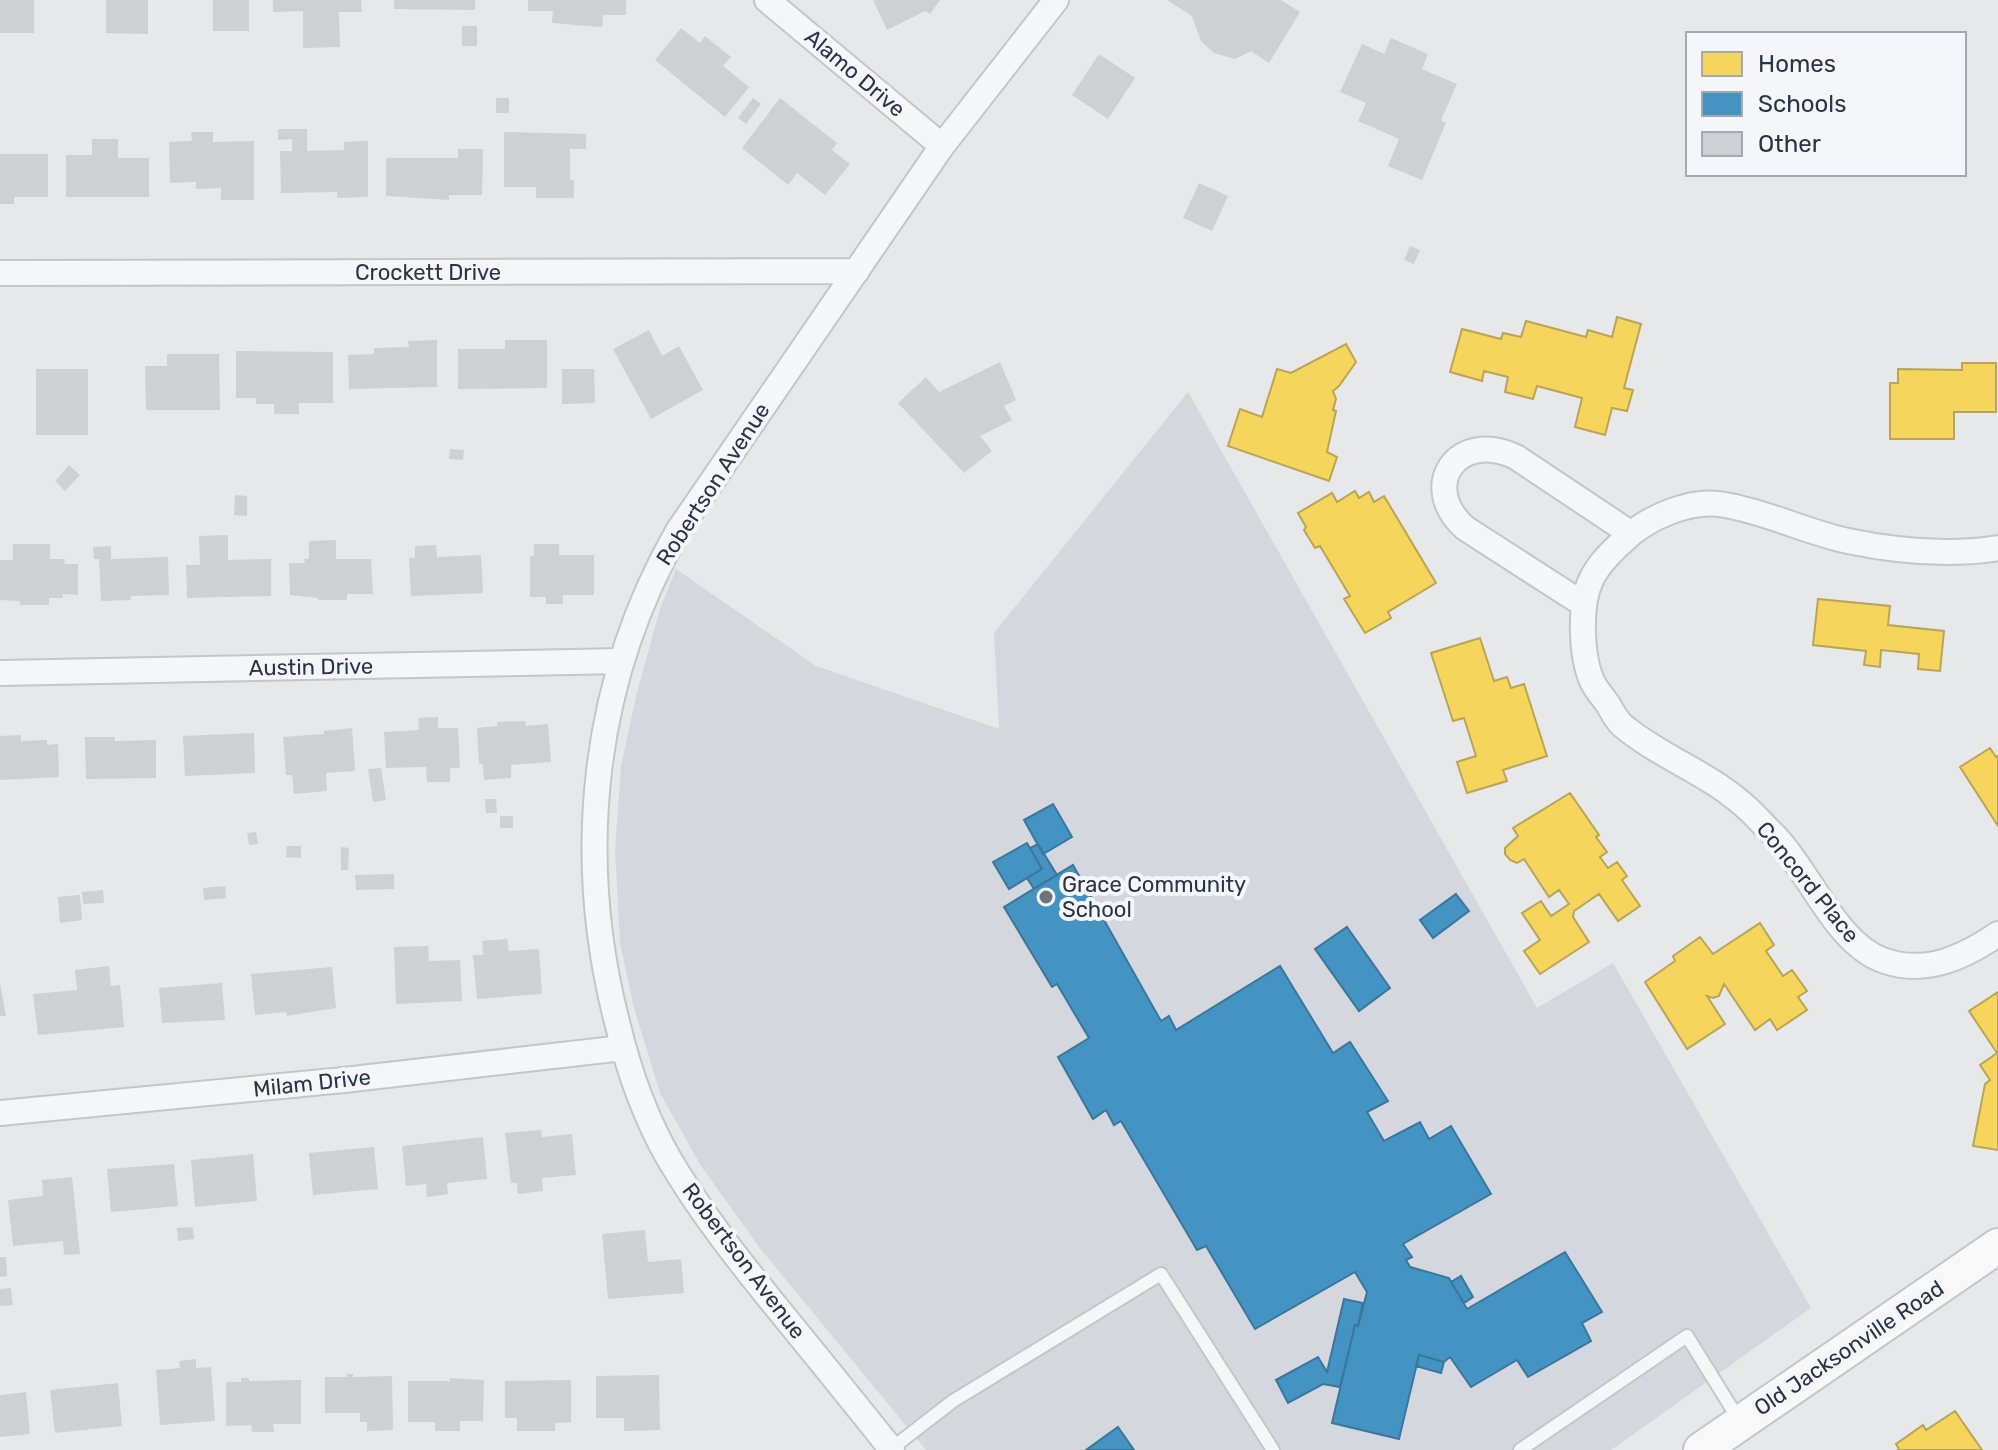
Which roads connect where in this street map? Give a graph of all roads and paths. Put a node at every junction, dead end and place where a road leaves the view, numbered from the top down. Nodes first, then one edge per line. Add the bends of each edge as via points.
1 (767, 0) edge
2 (1056, 0) edge
3 (942, 146) junction
4 (857, 271) junction
5 (0, 273) edge
6 (1630, 533) junction
7 (1998, 548) edge
8 (1583, 604) junction
9 (622, 661) junction
10 (0, 673) edge
11 (1998, 934) edge
12 (623, 1048) junction
13 (0, 1113) edge
14 (1998, 1246) edge
15 (1741, 1423) junction
16 (892, 1449) edge
17 (1273, 1450) edge
18 (1520, 1450) edge
19 (1701, 1450) edge

1 - 3 street, Alamo Drive
2 - 3 street, Robertson Avenue
3 - 4 street, Robertson Avenue
4 - 5 street, Crockett Drive
4 - 9 street, Robertson Avenue via 678,531 647,591
6 - 7 street, Concord Place via 1679,508 1723,504 1845,540 1898,549
6 - 8 street, Concord Place via 1602,562
6 - 8 street via 1500,450 1471,450 1449,470 1446,501 1452,517
8 - 11 street, Concord Place via 1582,630 1592,680 1621,725 1739,801 1783,844 1833,919 1862,949 1884,961 1931,965 1954,960
9 - 10 street, Austin Drive
9 - 12 street, Robertson Avenue via 600,758 593,849 596,918
12 - 13 street, Milam Drive
12 - 16 street, Robertson Avenue via 653,1128 709,1221
14 - 15 main road, Old Jacksonville Road
15 - 18 lane via 1687,1336
15 - 19 main road, Old Jacksonville Road
16 - 17 lane via 953,1401 1161,1274

